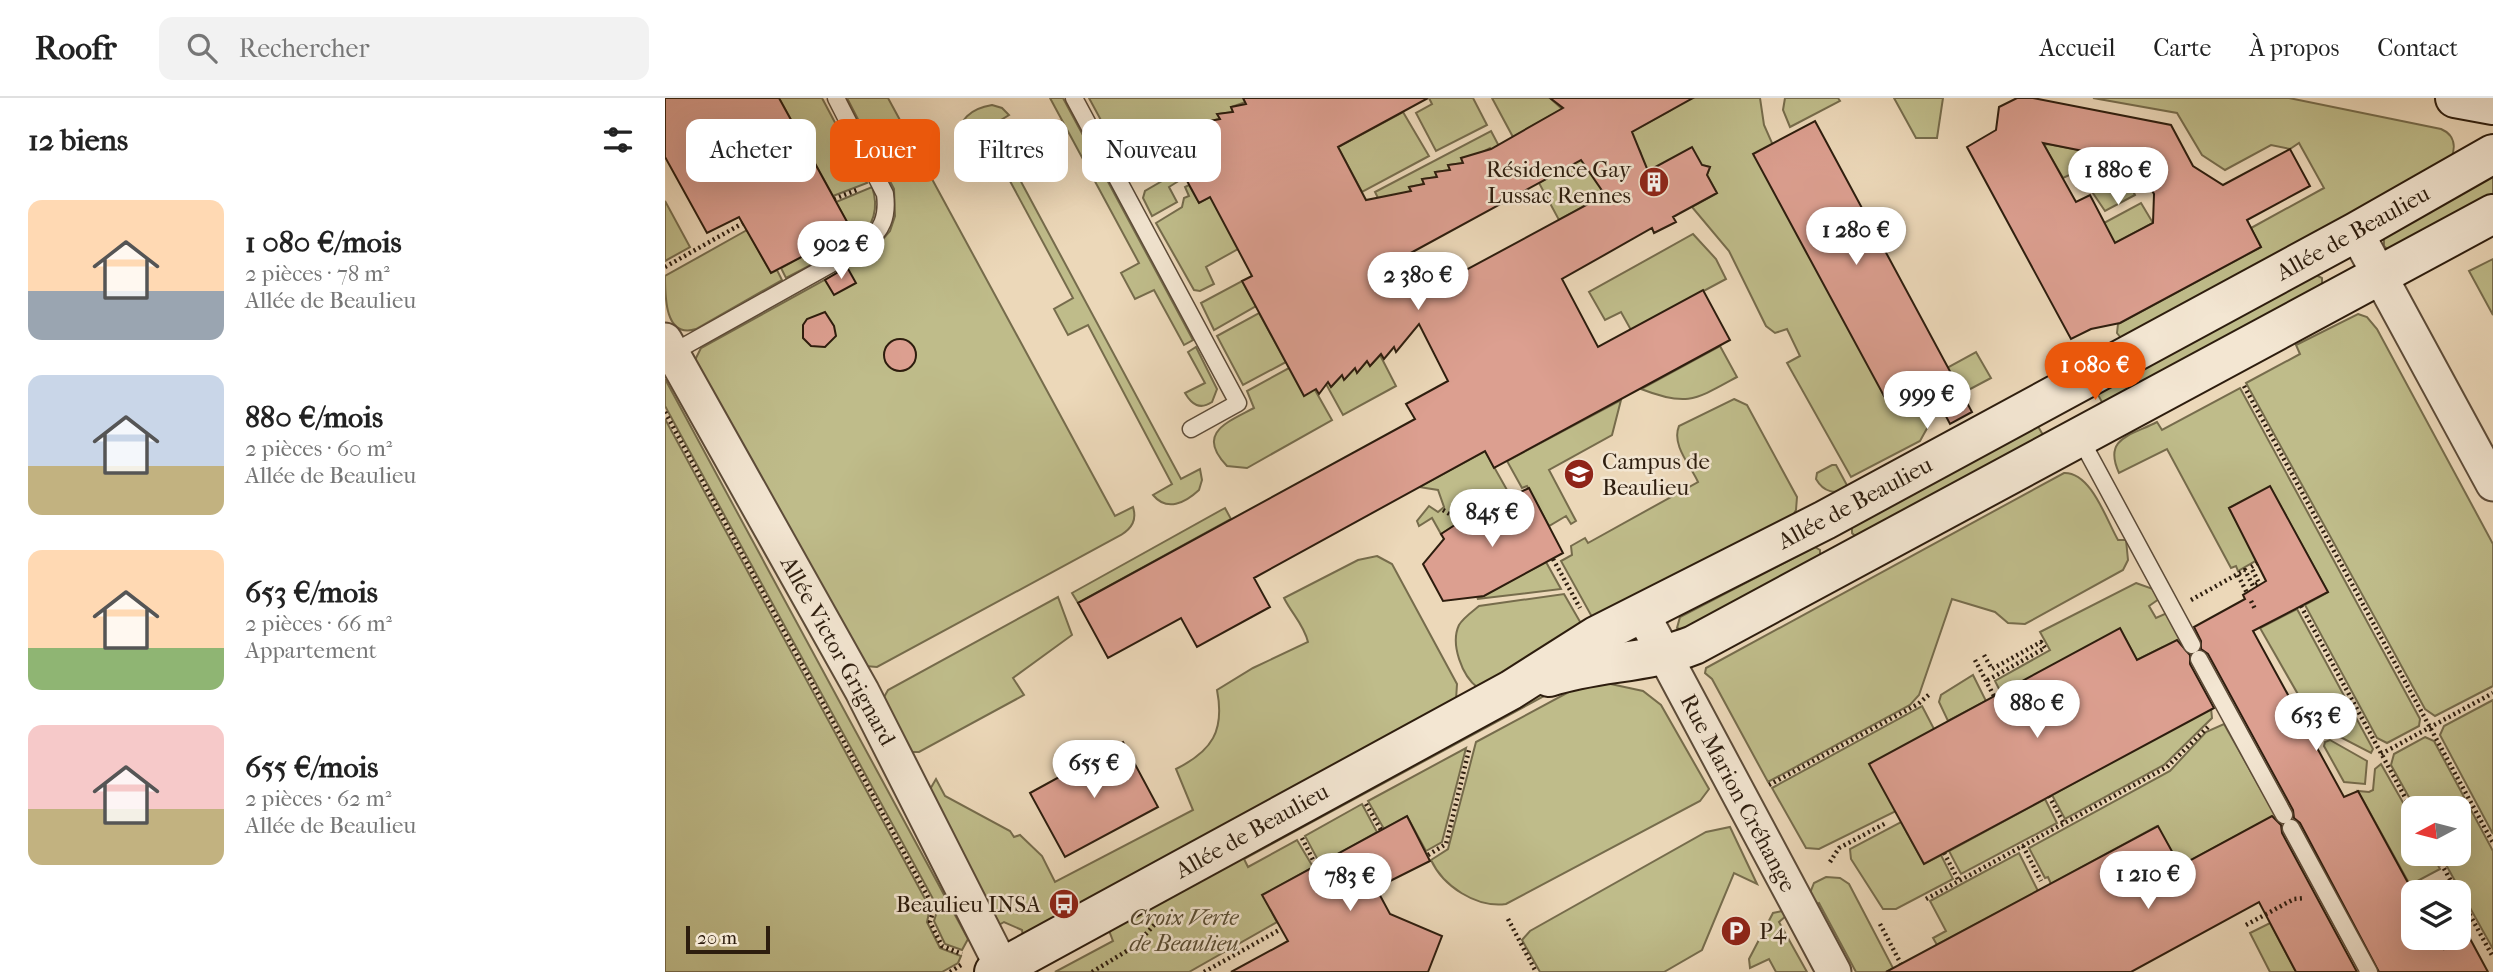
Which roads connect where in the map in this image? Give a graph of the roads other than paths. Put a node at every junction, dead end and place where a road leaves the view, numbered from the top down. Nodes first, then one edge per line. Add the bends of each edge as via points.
1 (836, 98) edge
2 (1075, 98) edge
3 (2493, 154) edge
4 (2493, 214) edge
5 (2356, 232) junction
6 (2380, 276) junction
7 (668, 346) edge
8 (2057, 394) junction
9 (1191, 429) dead end
10 (2080, 438) junction
11 (2493, 484) edge
12 (1642, 613) junction
13 (1664, 657) junction
14 (1511, 690) junction
15 (987, 959) edge
16 (1834, 972) edge
17 (2369, 972) edge

1 - 7 lane via 885,194 881,229 865,245
2 - 9 lane via 1238,403
3 - 5 street, Allée de Beaulieu
4 - 6 street, Allée de Beaulieu
5 - 6 street
5 - 8 street, Allée de Beaulieu
6 - 10 street, Allée de Beaulieu
6 - 11 street
7 - 15 street, Allée Victor Grignard via 862,691
8 - 10 street
8 - 12 street, Allée de Beaulieu
10 - 13 street, Allée de Beaulieu via 1706,639
10 - 17 lane
12 - 13 street, Rue Marion Créhange
12 - 14 street, Allée de Beaulieu via 1559,657
13 - 14 street, Allée de Beaulieu via 1566,672
13 - 16 street, Rue Marion Créhange
14 - 15 street, Allée de Beaulieu

